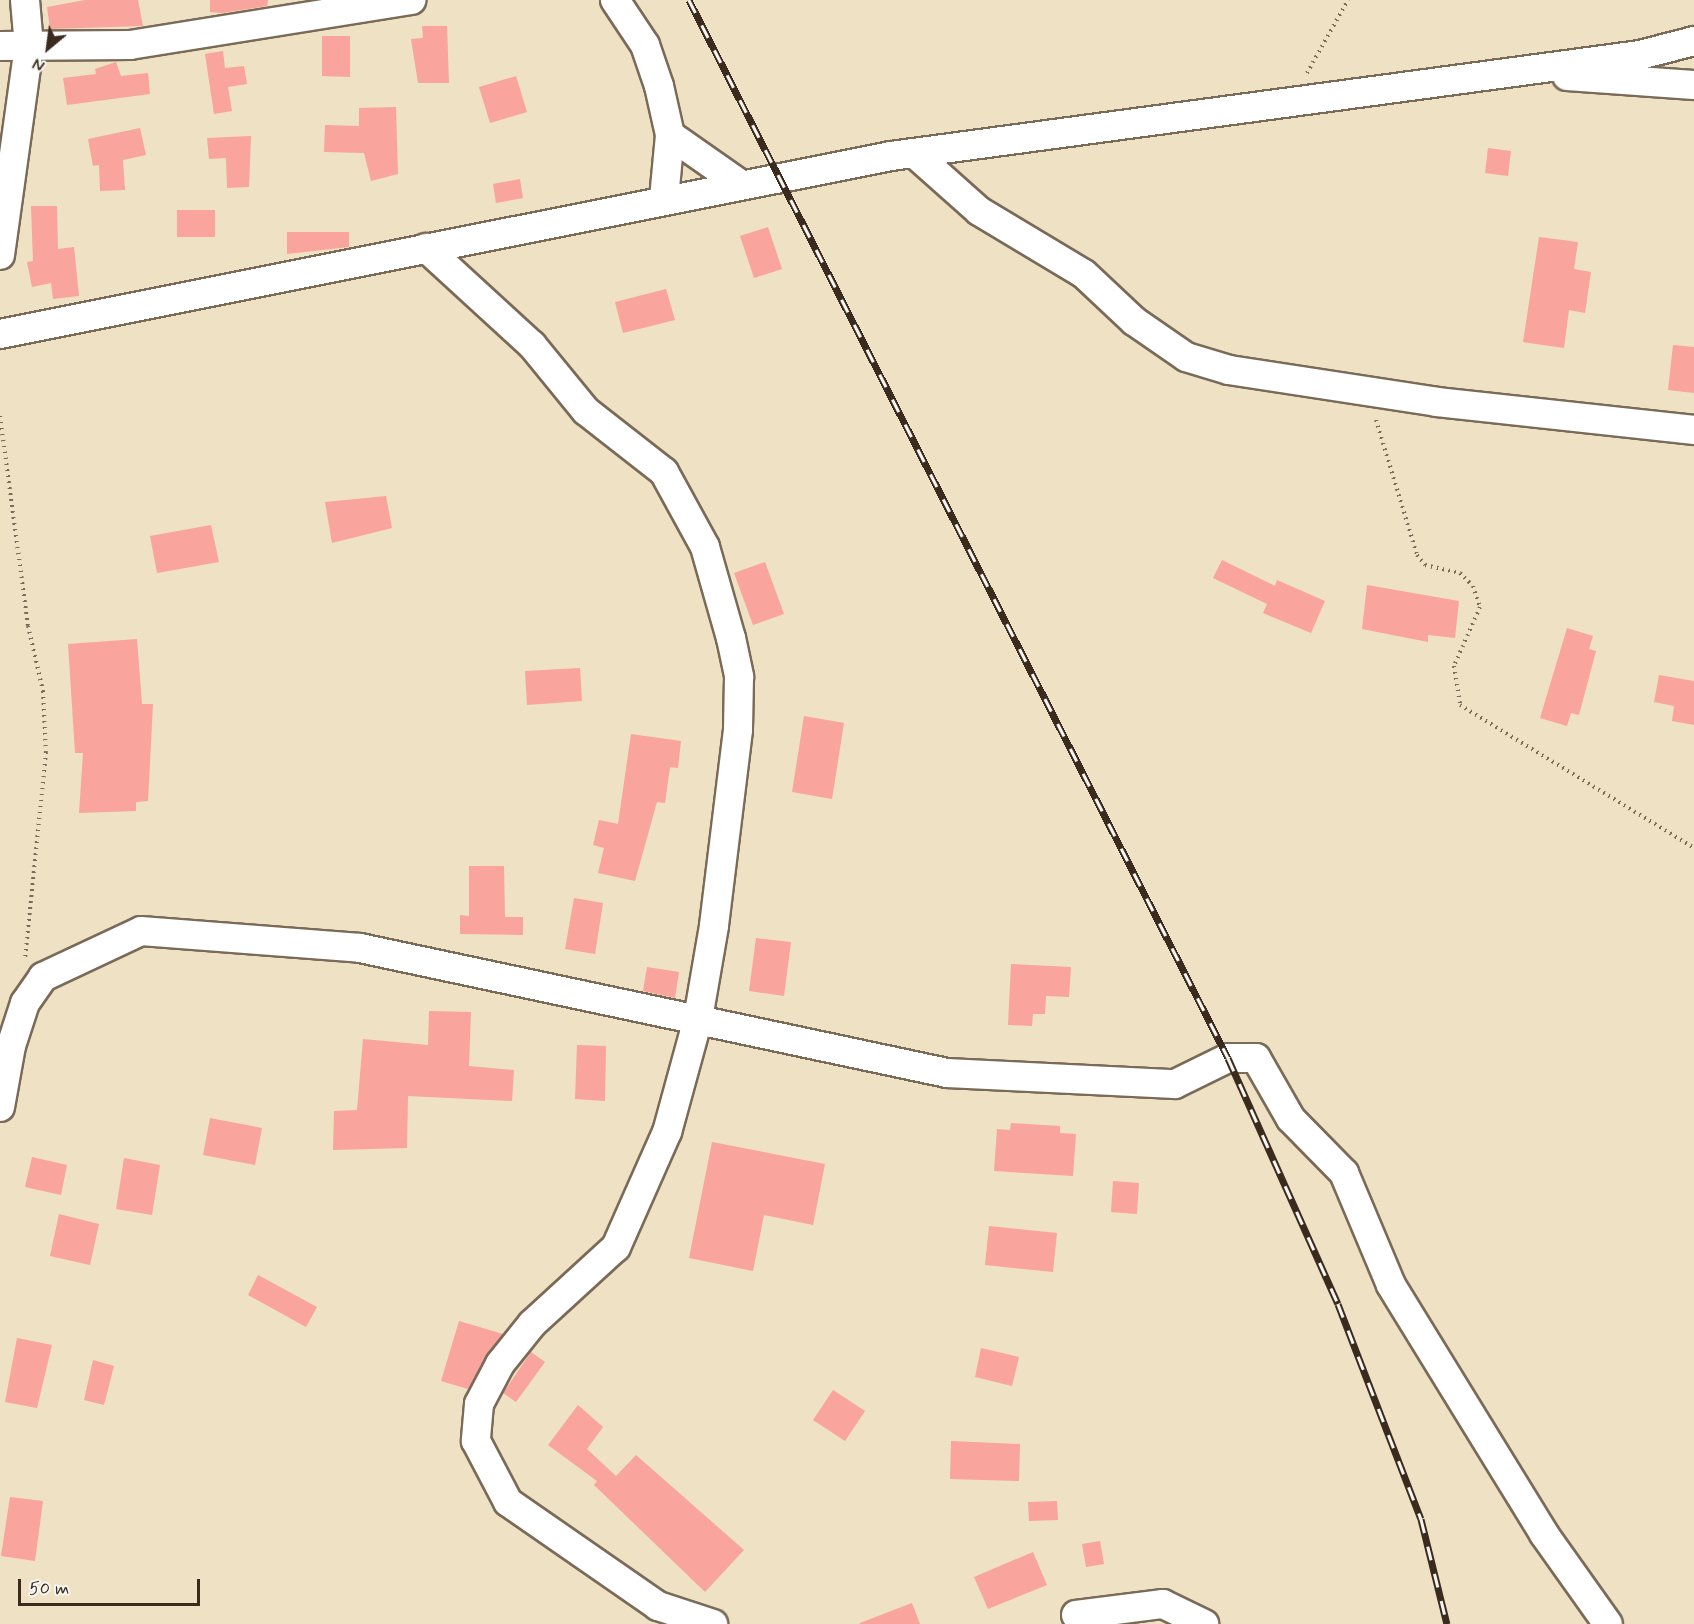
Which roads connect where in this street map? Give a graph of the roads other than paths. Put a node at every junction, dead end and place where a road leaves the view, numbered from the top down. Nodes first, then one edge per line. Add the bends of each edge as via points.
1 (25, 0) edge
2 (411, 0) edge
3 (615, 0) edge
4 (1694, 41) edge
5 (0, 46) edge
6 (29, 46) junction
7 (1524, 71) junction
8 (1694, 85) edge
9 (670, 135) junction
10 (914, 153) junction
11 (740, 184) junction
12 (664, 199) junction
13 (426, 248) junction
14 (0, 255) edge
15 (0, 334) edge
16 (1694, 430) edge
17 (698, 1019) junction
18 (0, 1107) edge
19 (1076, 1615) dead end
20 (713, 1624) edge
21 (1204, 1624) edge
22 (1608, 1624) edge

1 - 6 street
2 - 6 street via 130,45
3 - 9 street via 645,45
4 - 7 street via 1640,55
5 - 6 street
6 - 14 street
7 - 8 street
7 - 10 street
9 - 11 street
9 - 12 street
10 - 11 street
10 - 16 street via 980,211 1084,274 1134,321 1186,357 1229,370 1353,388
11 - 12 street
12 - 13 street
13 - 15 street
13 - 17 street via 532,345 586,411 664,472 705,547 739,677 738,730
17 - 18 street via 360,948 141,931 67,961 43,976 25,1004
17 - 20 street via 667,1132 630,1224 616,1247 532,1324 500,1364 479,1404 476,1441 508,1502 658,1606
17 - 22 street via 947,1072 1174,1084 1228,1058 1256,1058 1291,1119 1344,1173 1391,1285 1544,1534
19 - 21 street via 1163,1604

